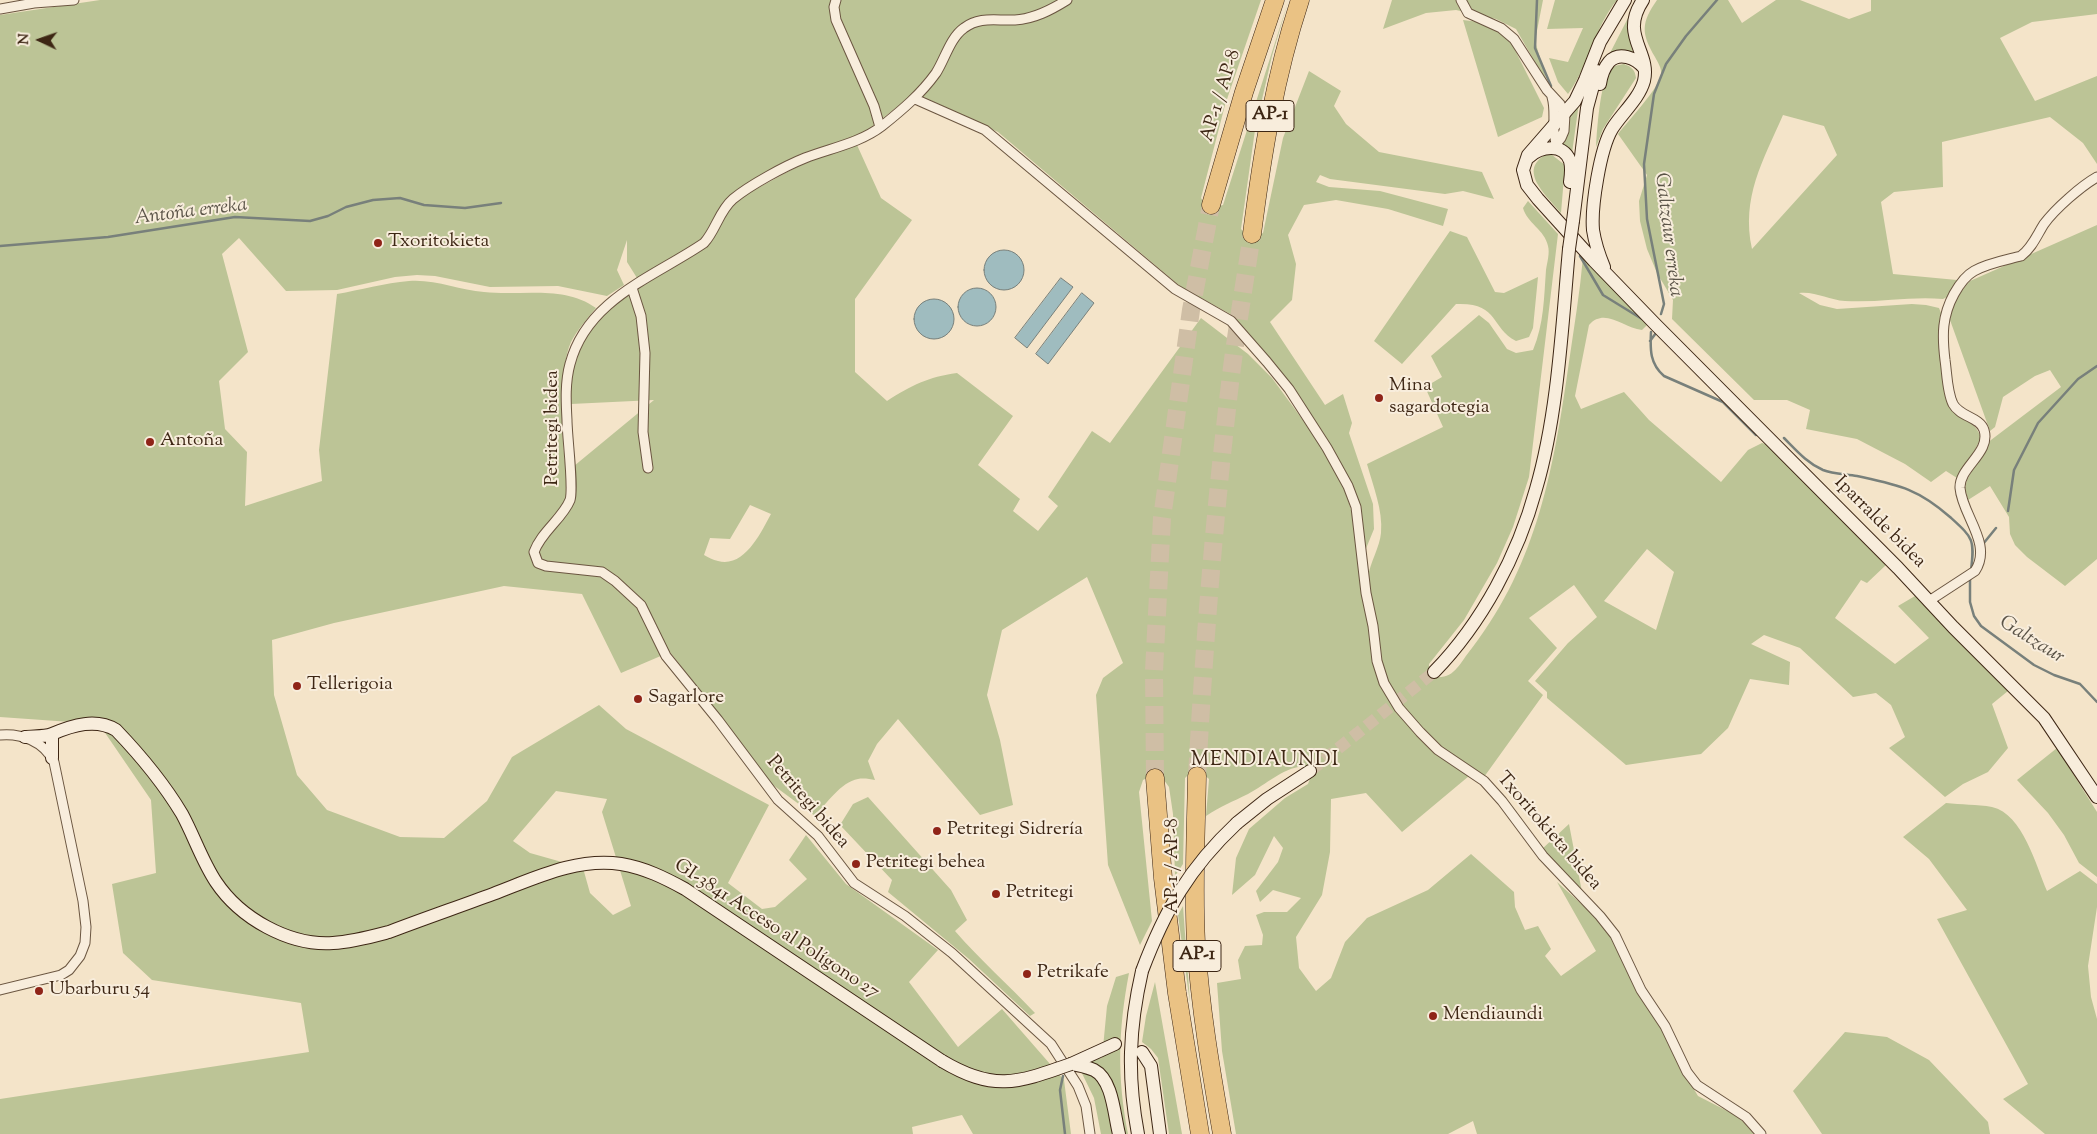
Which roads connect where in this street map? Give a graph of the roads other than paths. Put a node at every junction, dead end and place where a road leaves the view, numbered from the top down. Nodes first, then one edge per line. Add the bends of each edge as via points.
1 (74, 0) edge
2 (836, 0) edge
3 (1067, 0) edge
4 (1275, 0) edge
5 (1300, 0) edge
6 (1461, 0) edge
7 (1625, 0) edge
8 (1633, 0) edge
9 (1643, 0) edge
10 (0, 9) edge
11 (1644, 68) junction
12 (915, 98) junction
13 (1554, 98) junction
14 (1575, 101) junction
15 (1565, 114) junction
16 (1553, 126) junction
17 (880, 127) junction
18 (1556, 147) junction
19 (1526, 161) junction
20 (2097, 177) edge
21 (1211, 205) tunnel mouth
22 (1252, 234) tunnel mouth
23 (1581, 238) junction
24 (1620, 286) junction
25 (632, 288) junction
26 (1553, 397) junction
27 (648, 468) dead end
28 (1929, 601) junction
29 (1434, 672) tunnel mouth
30 (0, 734) edge
31 (52, 734) junction
32 (25, 737) junction
33 (52, 758) junction
34 (1310, 770) tunnel mouth
35 (1196, 776) tunnel mouth
36 (1155, 778) tunnel mouth
37 (2097, 797) edge
38 (0, 990) edge
39 (1115, 1044) dead end
40 (1142, 1052) dead end
41 (1071, 1064) junction
42 (1090, 1134) edge
43 (1119, 1134) edge
44 (1138, 1134) edge
45 (1160, 1134) edge
46 (1200, 1134) edge
47 (1222, 1134) edge
48 (1761, 1134) edge

1 - 10 street via 34,2
2 - 17 street via 836,20
3 - 12 street via 1028,18 975,21 962,29 936,72
4 - 21 highway, AP-1 / AP-8 / AP-1
5 - 22 highway, AP-1 via 1275,92
6 - 13 street via 1468,13 1501,28 1514,39
7 - 14 main road via 1600,42
8 - 23 main road via 1610,39 1587,108
9 - 11 main road via 1638,7 1634,37
11 - 23 main road via 1642,86 1606,141 1599,168 1596,217
11 - 23 main road via 1632,58 1618,57 1608,62 1602,77 1594,111
12 - 17 street
12 - 48 street, Txoritokieta bidea via 985,130 1175,289 1231,321 1289,390 1327,448 1356,507 1377,661 1384,683 1399,708 1438,750 1484,781 1543,856 1600,916 1615,935 1687,1072 1697,1085 1746,1117
13 - 14 street
13 - 15 street
13 - 16 street
14 - 15 main road
15 - 16 main road
15 - 18 street via 1564,131
16 - 18 street
16 - 19 main road via 1531,149
17 - 25 street via 866,136 804,158 744,191 732,200 704,243
18 - 19 main road via 1536,152
18 - 23 main road via 1570,162
19 - 23 main road via 1524,174 1527,185
20 - 28 street via 2045,223 2027,252 1973,271 1961,282 1947,307 1943,342 1952,399 1962,415 1976,420 1984,428 1986,439 1960,485 1981,550 1979,565 1970,574
23 - 24 main road
23 - 24 main road via 1607,261
23 - 26 main road via 1563,312
23 - 26 main road via 1552,371
24 - 28 main road, Iparralde bidea
25 - 27 street via 641,316 645,352 643,432
25 - 42 street, Petritegi bidea via 596,315 584,330 570,363 567,383 570,500 538,541 534,552 538,562 546,566 602,572 641,605 666,656 778,800 818,836 854,884 905,916 952,953 1051,1044 1078,1086 1086,1106
26 - 29 main road via 1545,455 1527,519 1501,577 1474,622
28 - 37 main road, Iparralde bidea via 2044,718
30 - 32 street
31 - 32 main road, GI-3841 Acceso al Polígono 27
31 - 33 main road
31 - 41 main road, GI-3841 Acceso al Polígono 27, bridge via 97,723 116,730 182,814 216,882 236,905 263,925 295,938 331,943 361,940 557,870 587,864 621,864 656,874 685,889 942,1061 972,1077 1004,1082 1031,1078
32 - 33 street via 40,745
33 - 38 street via 83,901 85,943 75,964 62,975
34 - 44 main road, bridge via 1267,799 1214,845 1178,893 1158,930 1142,971 1130,1044
35 - 47 highway, AP-1 / AP-8 / AP-1 via 1196,942 1202,1008
36 - 46 highway, AP-1 / AP-8 / AP-1 via 1162,878
39 - 41 main road, GI-3841 Acceso al Polígono 27
40 - 45 main road via 1150,1066
41 - 43 main road via 1096,1071 1104,1079

